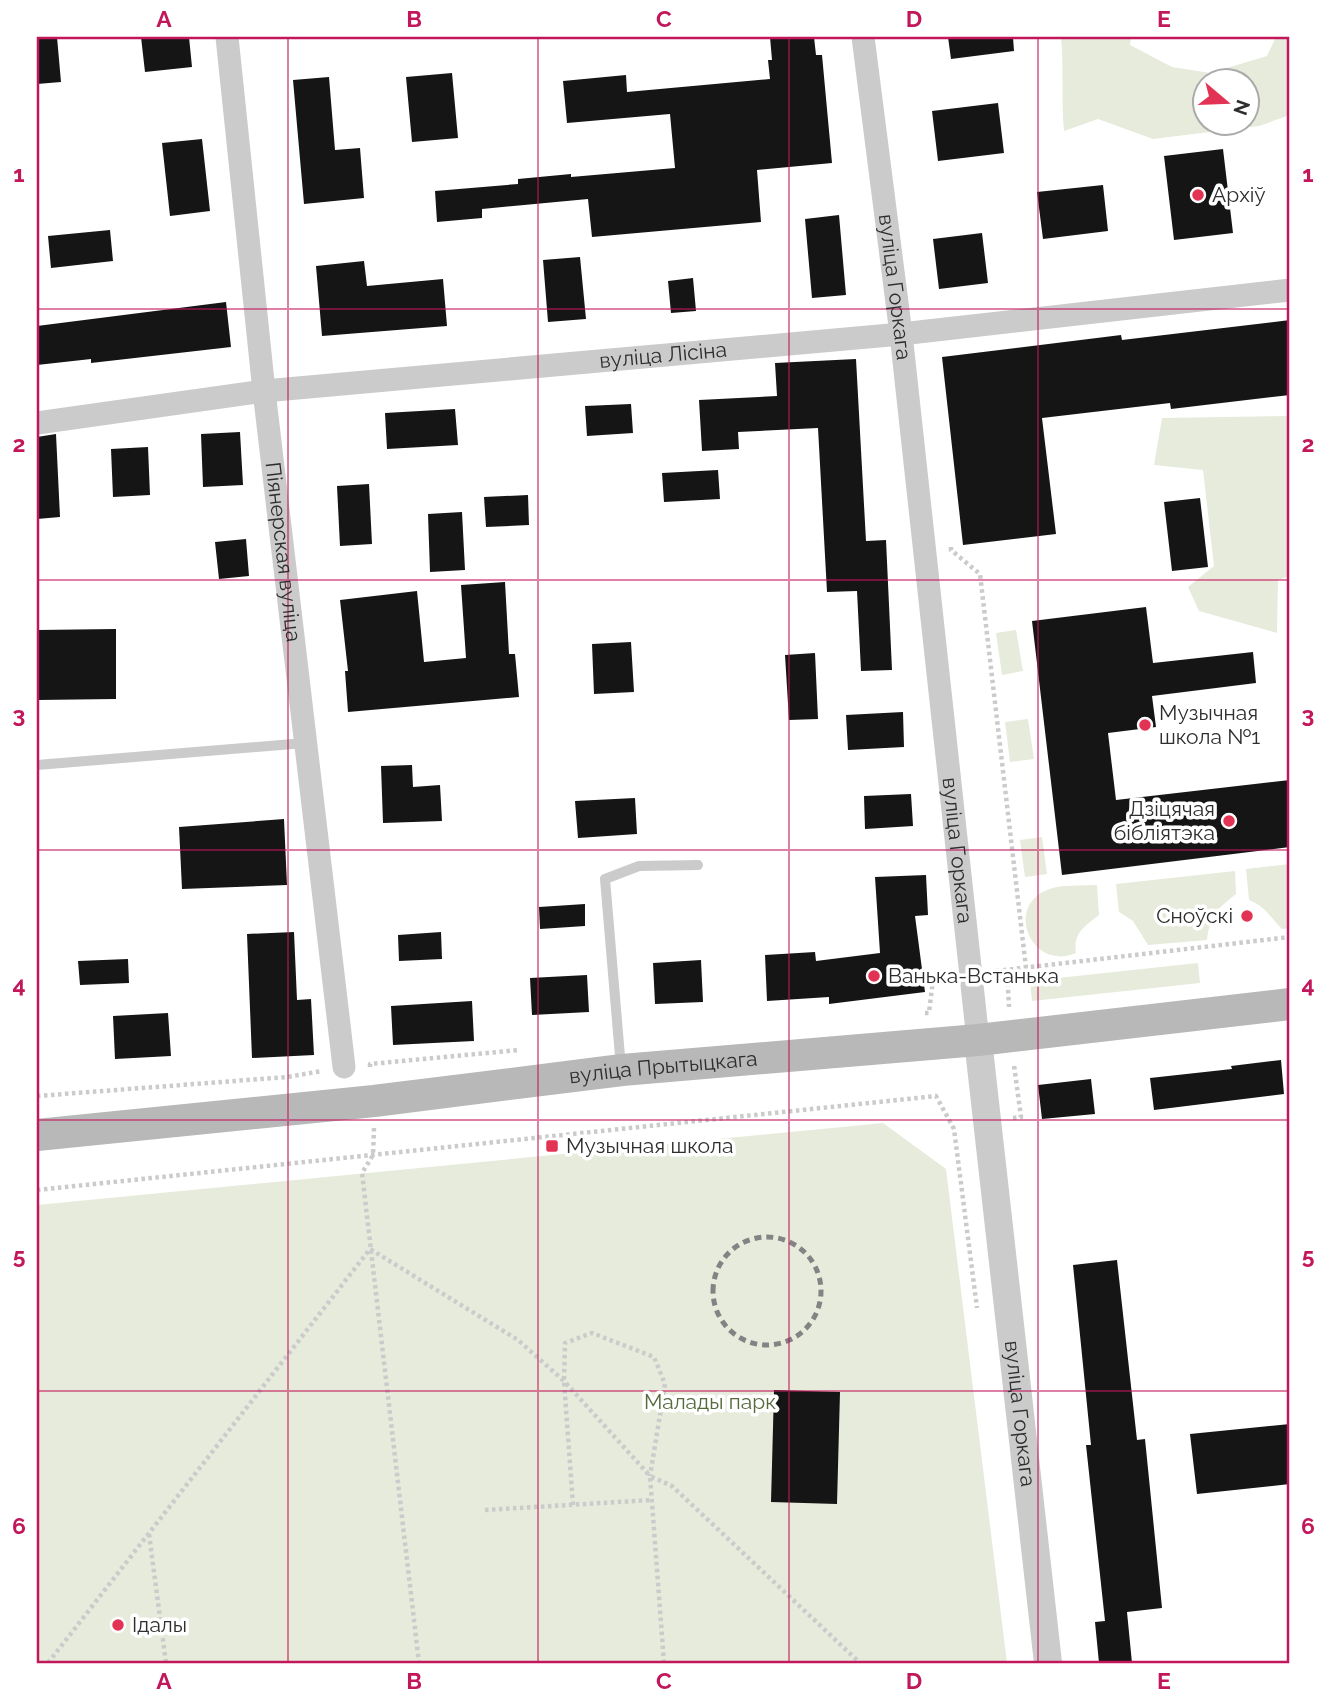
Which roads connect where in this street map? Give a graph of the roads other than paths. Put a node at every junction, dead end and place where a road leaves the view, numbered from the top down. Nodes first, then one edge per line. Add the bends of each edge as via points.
1 (227, 37) edge
2 (863, 37) edge
3 (1290, 290) edge
4 (901, 334) junction
5 (264, 391) junction
6 (37, 423) edge
7 (305, 743) junction
8 (37, 765) edge
9 (698, 866) dead end
10 (1290, 1004) edge
11 (978, 1040) junction
12 (333, 1069) road end
13 (622, 1070) junction
14 (37, 1135) edge
15 (1048, 1663) edge

1 - 5 street, Піянерская вуліца
2 - 4 street, вуліца Горкага
3 - 4 street, вуліца Лісіна
4 - 5 street, вуліца Лісіна
4 - 11 street, вуліца Горкага
5 - 6 street, вуліца Лісіна
5 - 7 street, Піянерская вуліца
7 - 8 lane
7 - 12 street, Піянерская вуліца
9 - 13 lane via 639,866 605,879
10 - 11 main road, вуліца Прытыцкага
11 - 13 main road, вуліца Прытыцкага
11 - 15 street, вуліца Горкага
13 - 14 main road, вуліца Прытыцкага

